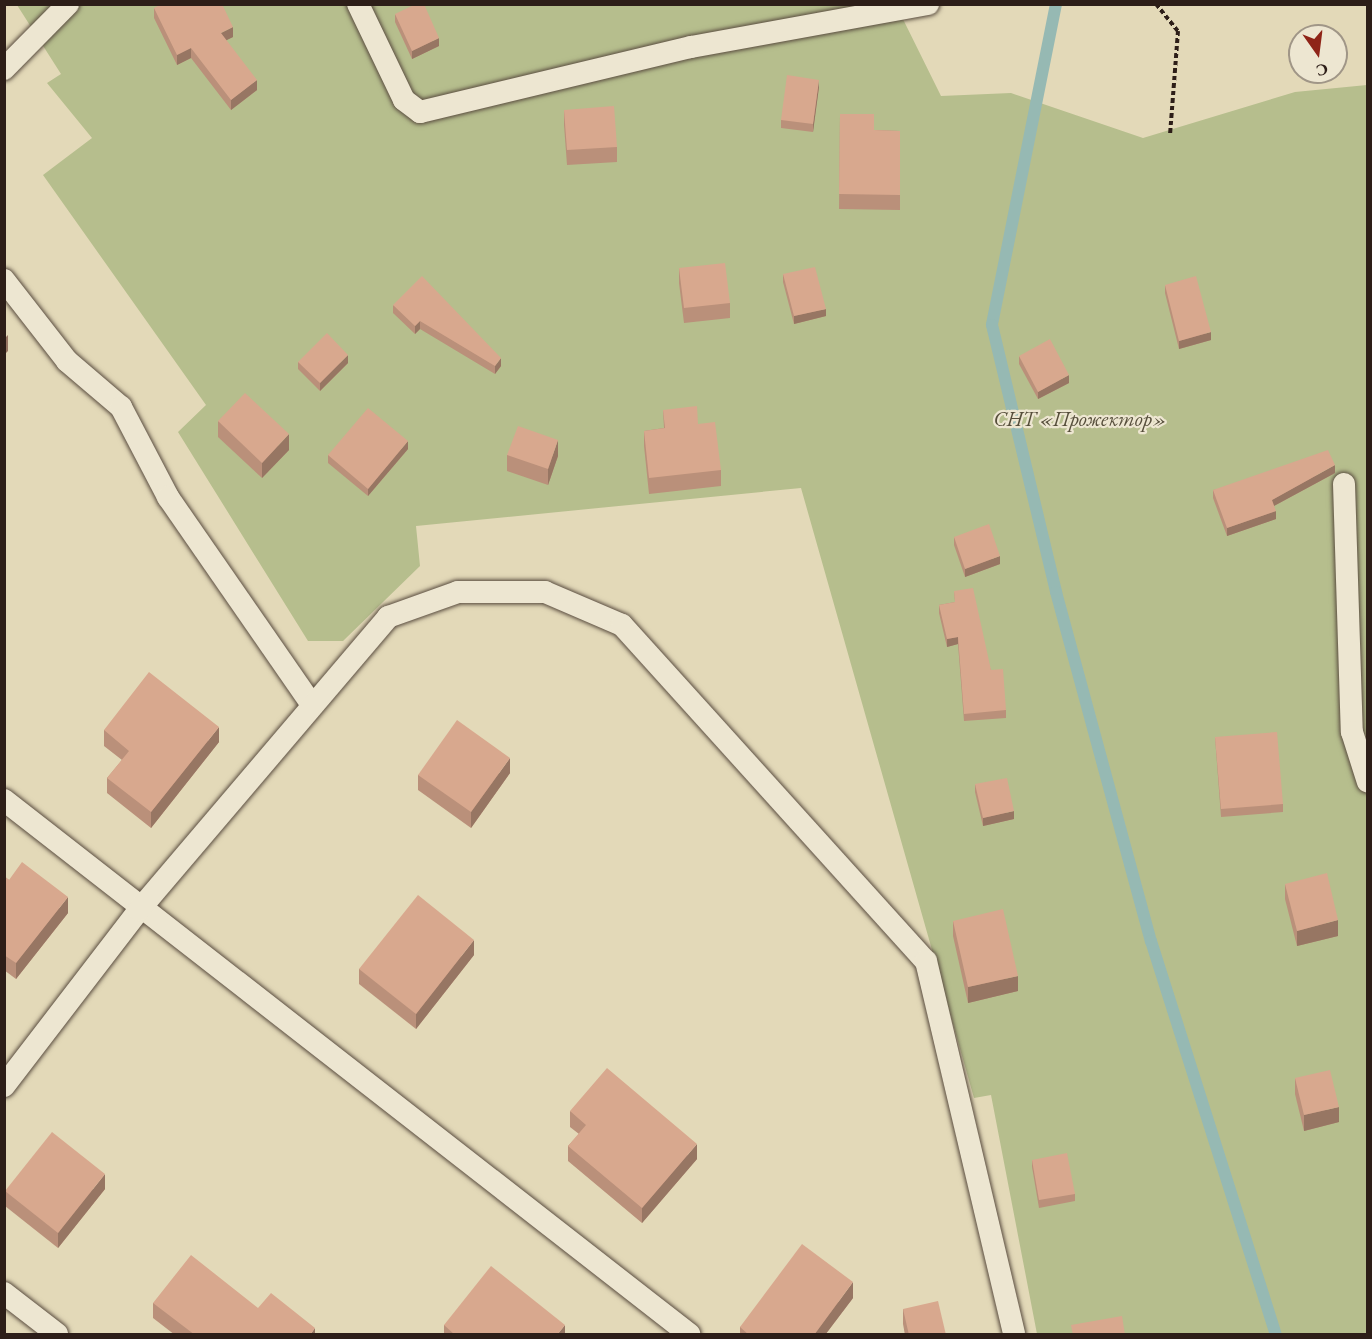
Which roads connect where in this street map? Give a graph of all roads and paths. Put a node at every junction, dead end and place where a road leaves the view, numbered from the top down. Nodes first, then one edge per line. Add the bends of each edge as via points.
1 (68, 4) edge
2 (358, 4) edge
3 (928, 4) edge
4 (1156, 4) edge
5 (4, 69) edge
6 (1170, 135) dead end
7 (4, 279) edge
8 (1344, 483) dead end
9 (312, 705) junction
10 (1368, 782) edge
11 (4, 800) edge
12 (139, 910) junction
13 (4, 1086) edge
14 (4, 1293) edge
15 (57, 1335) edge
16 (689, 1335) edge
17 (1014, 1335) edge

1 - 5 lane
2 - 3 lane via 404,100 420,112 691,47
4 - 6 path via 1178,32
7 - 9 lane via 66,360 121,407 168,497
8 - 10 lane via 1352,732
9 - 12 lane
9 - 17 lane via 388,617 458,592 545,592 622,625 926,961
11 - 12 lane
12 - 13 lane
12 - 16 lane
14 - 15 lane

